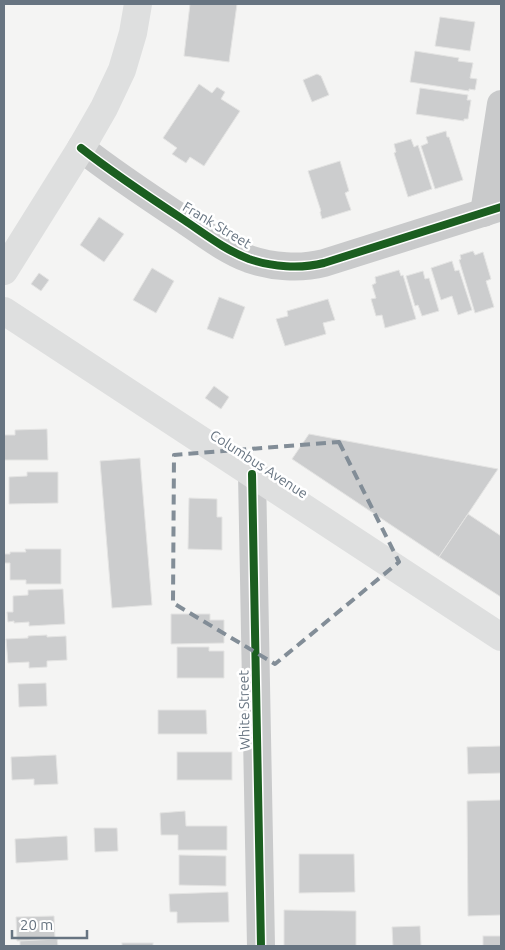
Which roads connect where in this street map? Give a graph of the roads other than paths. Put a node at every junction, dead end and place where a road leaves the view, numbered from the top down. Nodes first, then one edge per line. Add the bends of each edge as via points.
1 (138, 4) edge
2 (501, 104) edge
3 (81, 148) junction
4 (493, 210) edge
5 (4, 271) edge
6 (4, 311) edge
7 (252, 474) junction
8 (501, 637) edge
9 (261, 946) edge

1 - 3 main road via 122,70
2 - 4 street
3 - 4 street, Frank Street via 217,242 263,263 311,266
3 - 5 main road
6 - 7 main road, Columbus Avenue
7 - 8 main road, Columbus Avenue
7 - 9 street, White Street

